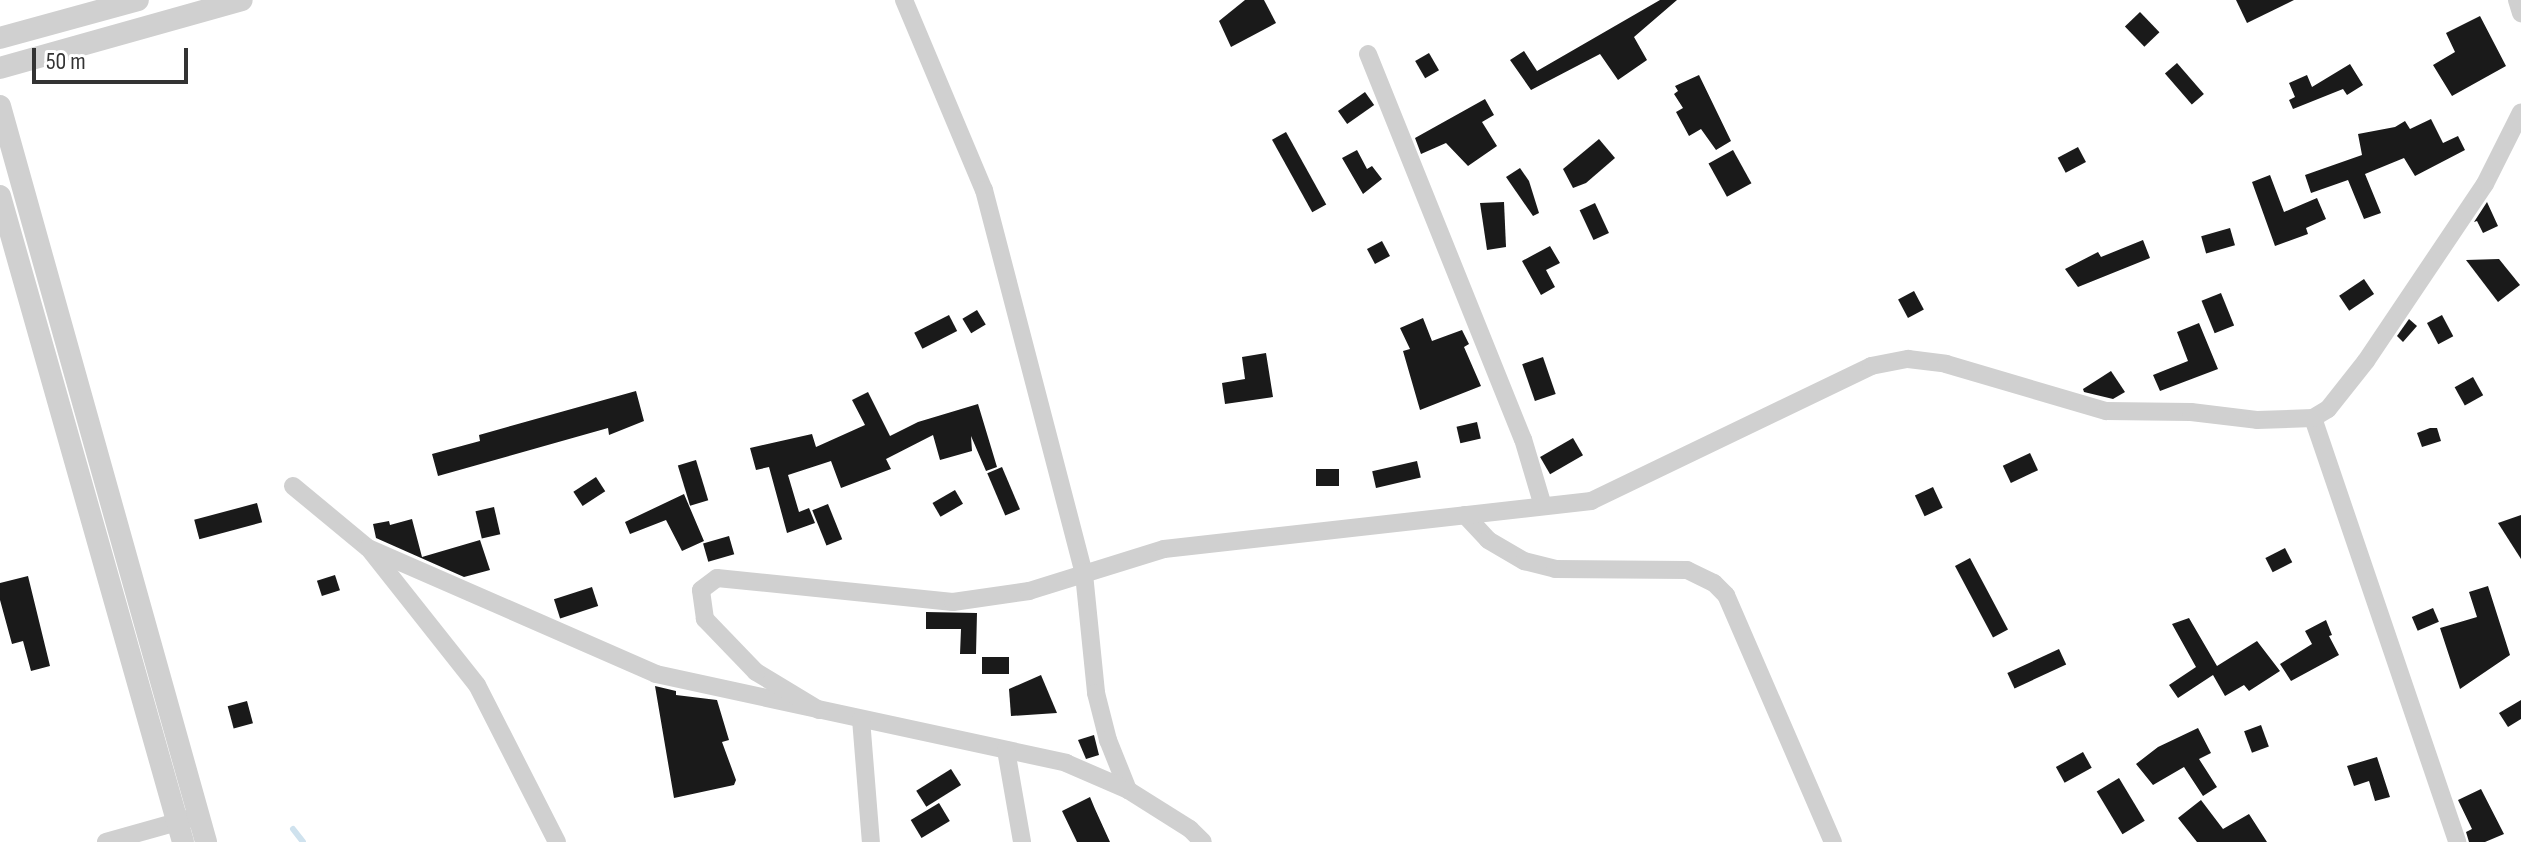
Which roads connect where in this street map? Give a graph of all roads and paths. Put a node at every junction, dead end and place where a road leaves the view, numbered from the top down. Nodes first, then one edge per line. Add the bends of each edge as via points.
1 (138, 0) edge
2 (242, 0) edge
3 (904, 0) edge
4 (2517, 0) edge
5 (2521, 13) edge
6 (0, 38) edge
7 (1368, 54) dead end
8 (0, 68) edge
9 (0, 106) edge
10 (2521, 112) edge
11 (0, 196) edge
12 (2313, 418) junction
13 (293, 486) dead end
14 (1543, 506) junction
15 (1465, 515) junction
16 (368, 548) junction
17 (1084, 574) junction
18 (819, 710) junction
19 (861, 719) junction
20 (1006, 750) junction
21 (1128, 790) junction
22 (186, 827) edge
23 (106, 842) edge
24 (206, 842) edge
25 (557, 842) edge
26 (871, 842) edge
27 (1022, 842) edge
28 (1203, 842) edge
29 (1833, 842) edge
30 (2457, 842) edge

1 - 6 street
2 - 8 street
3 - 17 street via 984,190
4 - 5 street
7 - 14 street via 1523,439
9 - 22 street
10 - 12 street via 2485,184 2366,361 2328,409
11 - 22 street
12 - 14 street via 2106,411 1946,364 1908,359 1871,366 1591,501
12 - 30 street
13 - 16 street
14 - 15 street
15 - 17 street via 1164,549
15 - 29 street via 1488,540 1524,561 1555,569 1687,570 1714,583 1726,595
16 - 18 street via 656,674
16 - 25 street via 477,685
17 - 18 street via 1029,591 953,602 717,578 701,590 705,619 756,672
17 - 21 street via 1096,693
18 - 19 street
19 - 20 street
19 - 26 street
20 - 21 street via 1066,763
20 - 27 street
21 - 28 street
22 - 23 street
22 - 24 street

